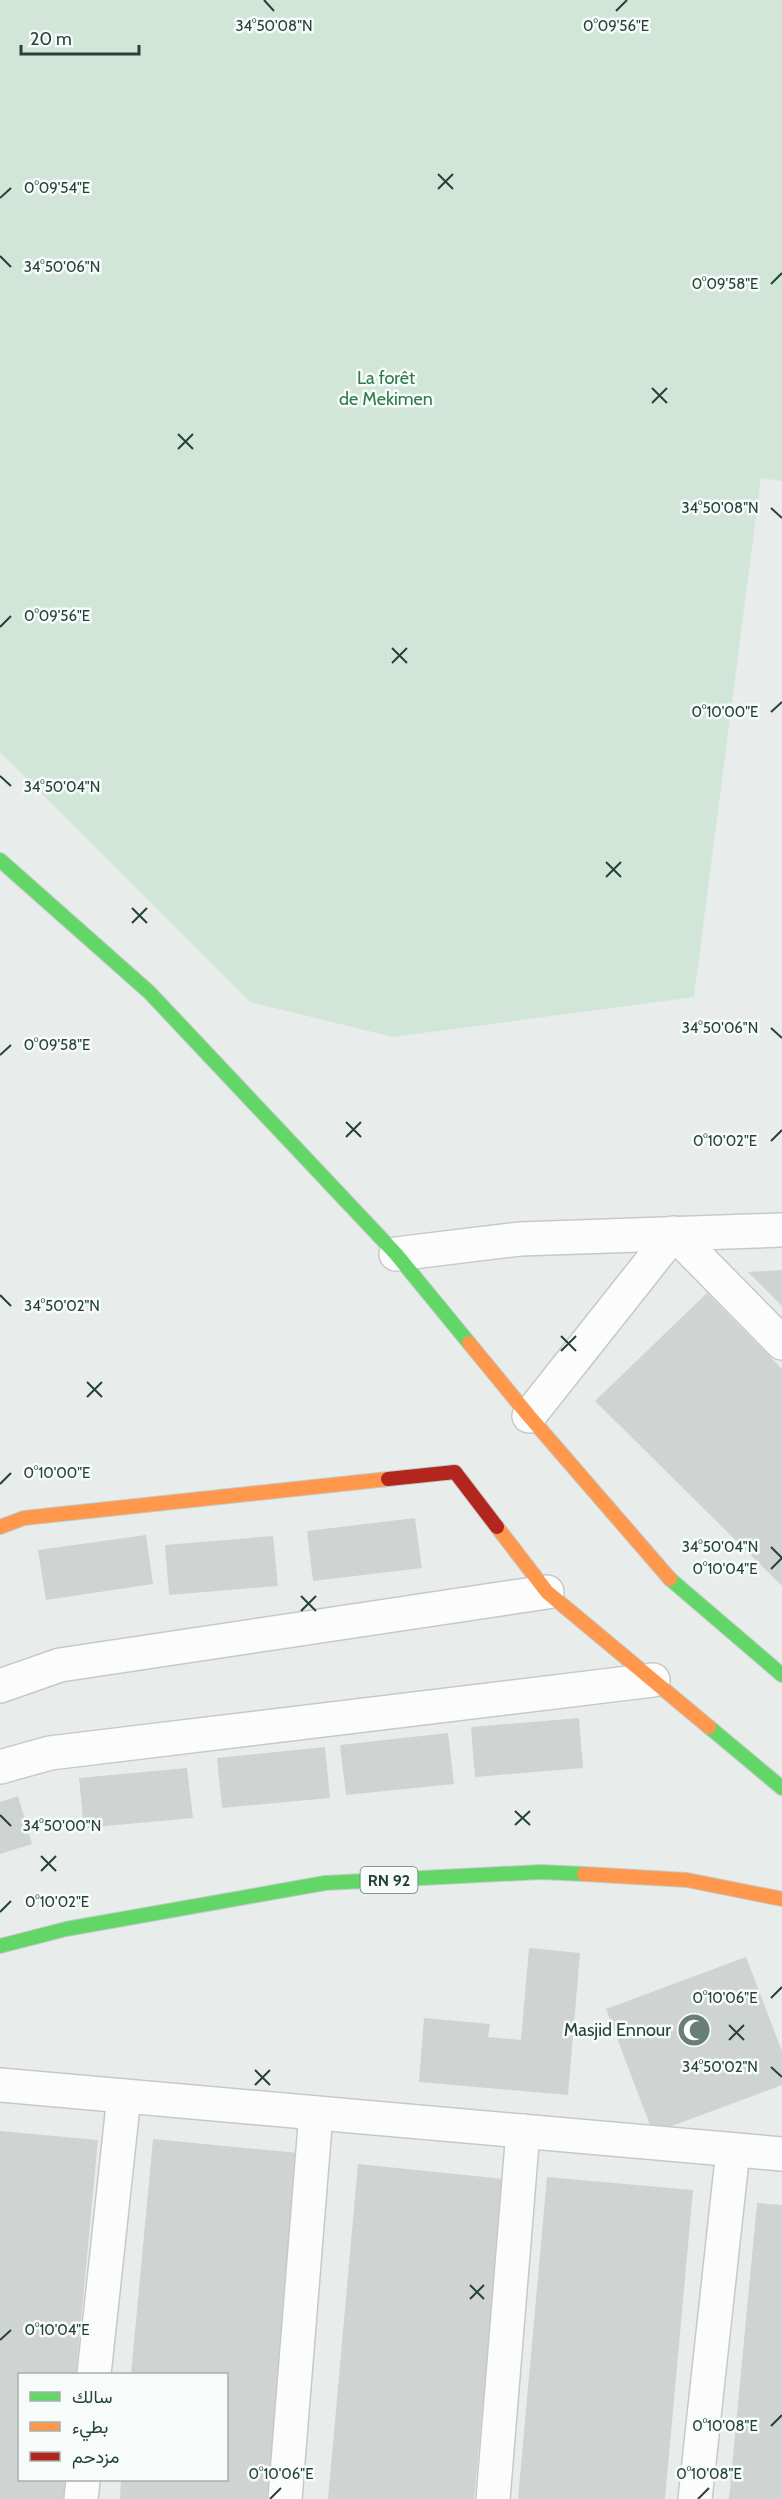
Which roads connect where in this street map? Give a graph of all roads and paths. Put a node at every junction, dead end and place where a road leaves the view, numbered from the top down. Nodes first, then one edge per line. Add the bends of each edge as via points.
1 (0, 860) edge
2 (782, 1230) edge
3 (674, 1233) junction
4 (396, 1254) junction
5 (782, 1343) edge
6 (529, 1416) junction
7 (0, 1527) edge
8 (547, 1592) junction
9 (782, 1675) edge
10 (653, 1680) junction
11 (0, 1686) edge
12 (0, 1767) edge
13 (782, 1788) edge
14 (782, 1899) edge
15 (0, 1946) edge
16 (0, 2085) edge
17 (124, 2096) junction
18 (316, 2113) junction
19 (523, 2131) junction
20 (733, 2150) junction
21 (782, 2154) edge
22 (94, 2373) edge
23 (83, 2481) edge
24 (81, 2499) edge
25 (285, 2499) edge
26 (493, 2499) edge
27 (695, 2499) edge

1 - 4 street via 149,992
2 - 3 street
3 - 4 street via 520,1239
3 - 5 street
3 - 6 street
4 - 6 street
6 - 9 street via 668,1577
7 - 8 street via 24,1518 455,1472
8 - 10 street
8 - 11 street via 60,1665
10 - 12 street via 51,1753
10 - 13 street
14 - 15 street, RN 92 via 687,1880 541,1872 325,1883 66,1929
16 - 17 street
17 - 18 street
17 - 22 street
18 - 19 street
18 - 25 street
19 - 20 street
19 - 26 street
20 - 21 street
20 - 27 street
23 - 24 street

